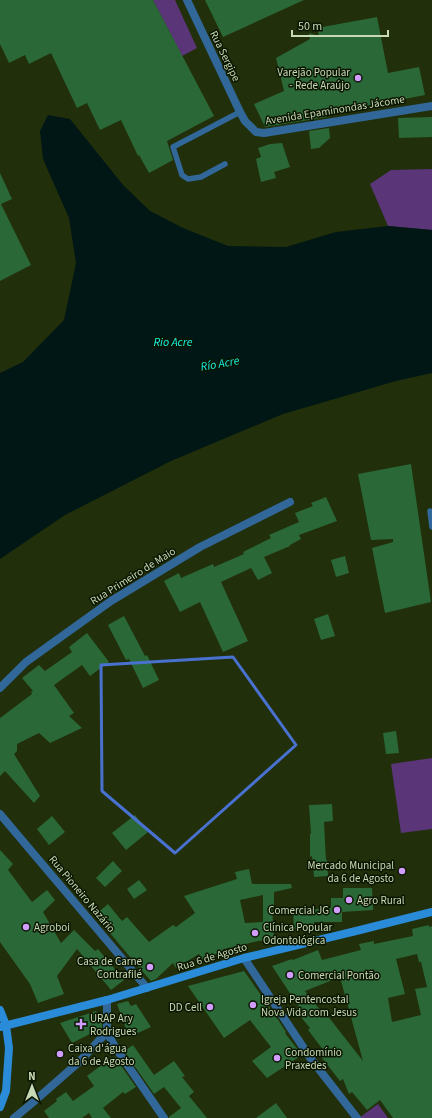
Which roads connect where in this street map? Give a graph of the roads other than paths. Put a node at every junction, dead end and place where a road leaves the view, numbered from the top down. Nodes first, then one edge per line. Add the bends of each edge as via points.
1 (187, 0) edge
2 (432, 106) edge
3 (240, 112) junction
4 (245, 121) joint
5 (225, 164) dead end
6 (290, 502) dead end
7 (430, 512) dead end
8 (432, 527) edge
9 (0, 688) edge
10 (0, 814) edge
11 (432, 912) edge
12 (244, 958) junction
13 (147, 988) junction
14 (107, 1000) junction
15 (0, 1010) edge
16 (3, 1026) edge
17 (107, 1032) junction
18 (0, 1107) edge
19 (14, 1118) edge
20 (164, 1118) edge
21 (357, 1118) edge

1 - 3 street, Rua Sergipe
2 - 4 street, Avenida Epaminondas Jácome via 264,133 256,132
3 - 4 street, Rua Sergipe
3 - 5 lane via 173,147 182,175 188,179 201,177
6 - 9 street, Rua Primeiro de Maio via 200,547 111,601 26,662
7 - 8 lane
10 - 13 street, Rua Pioneiro Nazário
11 - 12 street, Rua 6 de Agosto
12 - 13 street, Rua 6 de Agosto
12 - 21 street via 311,1059
13 - 14 street, Rua 6 de Agosto
14 - 16 street, Rua 6 de Agosto
14 - 17 street
15 - 16 street
16 - 18 street via 9,1048 6,1091
17 - 19 street via 79,1062
17 - 20 street

